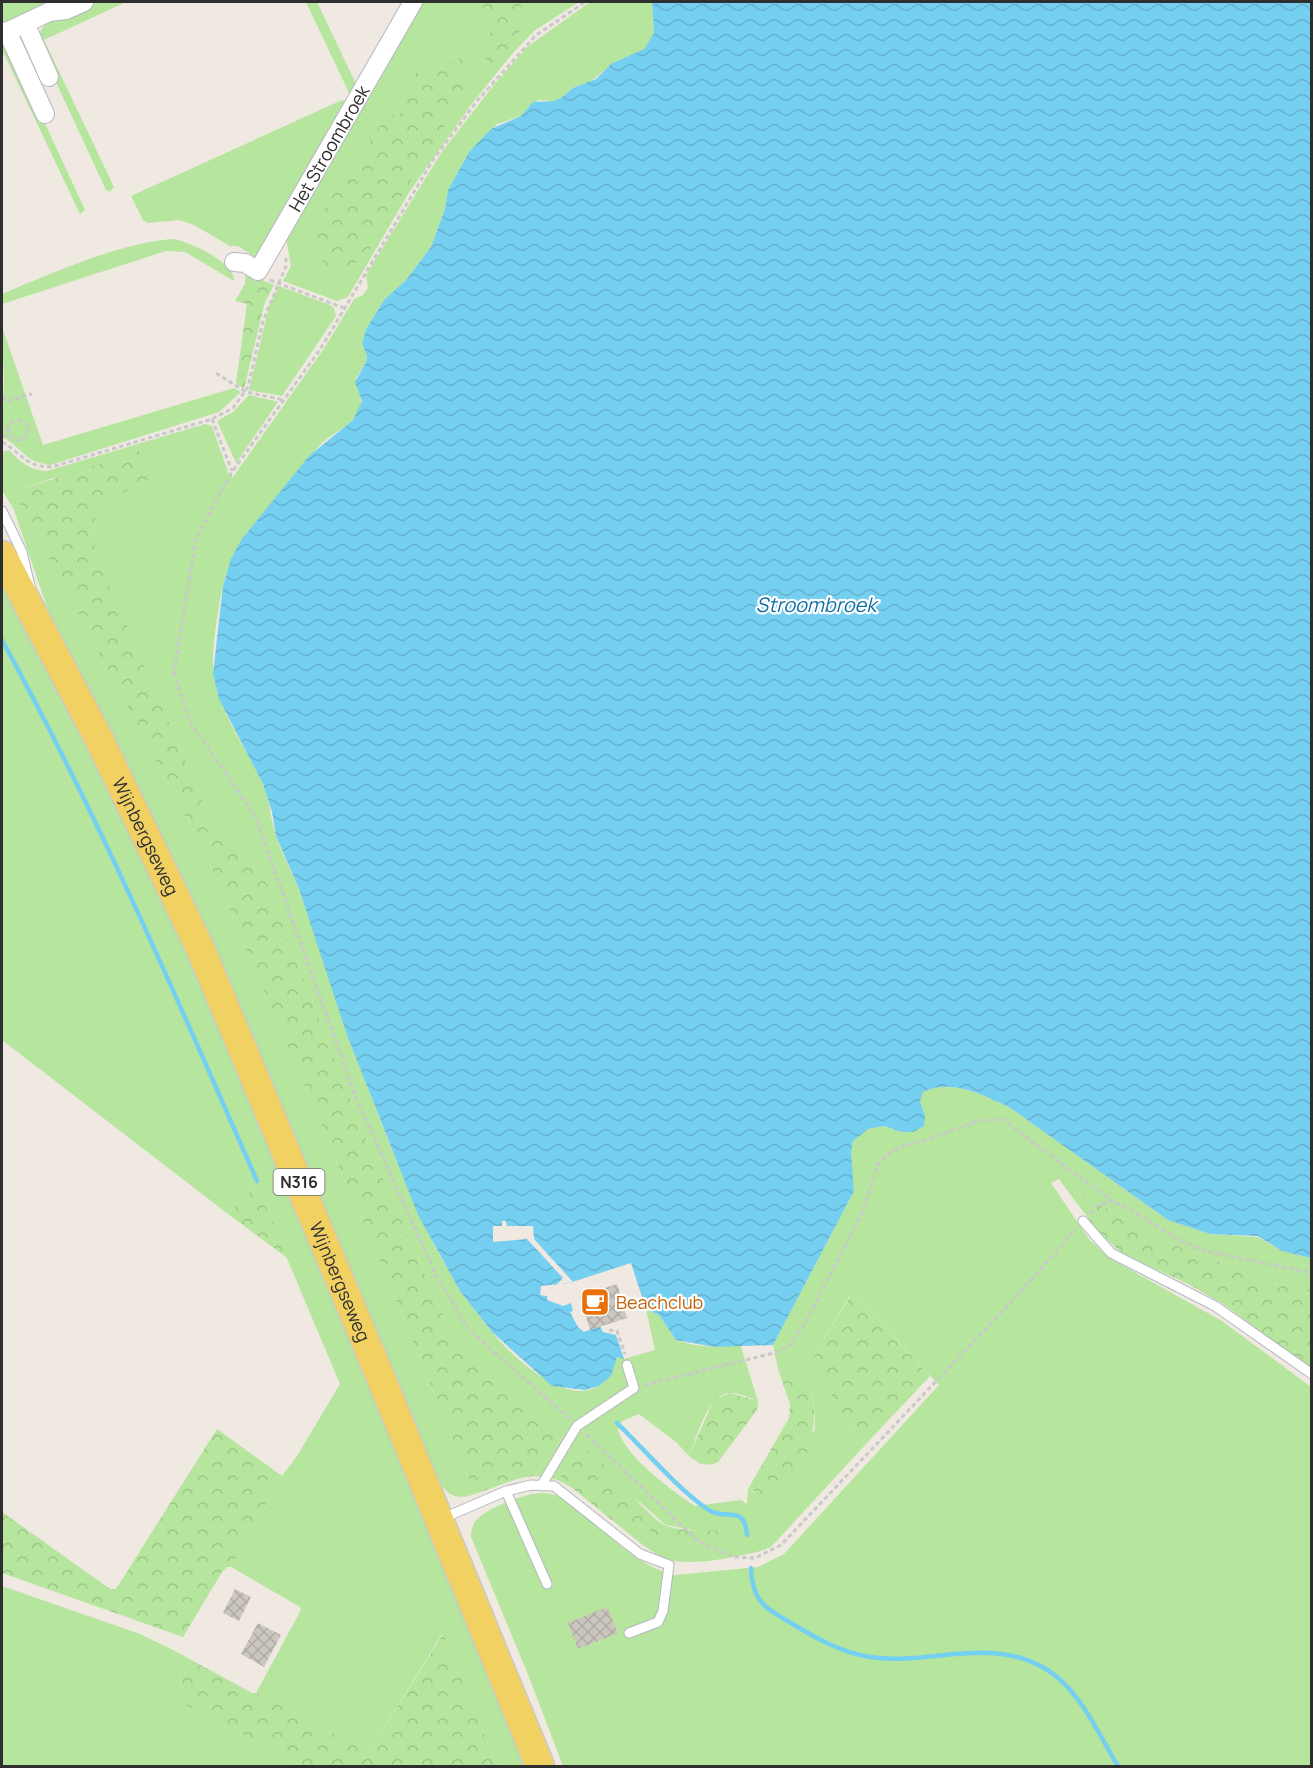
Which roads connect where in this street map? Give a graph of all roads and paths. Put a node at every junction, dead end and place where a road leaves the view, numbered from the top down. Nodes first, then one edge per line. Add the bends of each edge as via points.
1 (84, 2) edge
2 (413, 2) edge
3 (585, 2) edge
4 (55, 7) edge
5 (12, 29) edge
6 (48, 86) dead end
7 (45, 114) dead end
8 (280, 232) junction
9 (234, 262) dead end
10 (258, 272) junction
11 (278, 283) junction
12 (344, 308) junction
13 (216, 373) dead end
14 (246, 392) junction
15 (32, 394) dead end
16 (2, 396) edge
17 (284, 400) junction
18 (212, 419) junction
19 (9, 435) junction
20 (2, 437) edge
21 (2, 442) edge
22 (232, 472) junction
23 (2, 511) edge
24 (5, 567) edge
25 (31, 610) junction
26 (1112, 1202) junction
27 (1083, 1221) junction
28 (1311, 1274) edge
29 (609, 1330) dead end
30 (627, 1362) joint
31 (1311, 1374) edge
32 (634, 1388) junction
33 (577, 1426) junction
34 (541, 1486) junction
35 (506, 1491) junction
36 (438, 1520) junction
37 (547, 1584) dead end
38 (629, 1633) dead end
39 (540, 1767) edge

1 - 4 street via 66,10
2 - 8 street, Het Stroombroek
3 - 12 path via 535,36 477,101 433,160
4 - 5 street
5 - 6 street
5 - 7 street
8 - 10 street, Het Stroombroek
8 - 11 path via 287,261
9 - 10 street via 245,263
10 - 11 path
11 - 12 path
11 - 14 path via 262,321
12 - 17 path
13 - 14 path
14 - 17 path
14 - 18 path via 233,408
15 - 16 path via 8,401
17 - 22 path
18 - 21 path via 52,467 26,462
18 - 22 path
19 - 19 path via 21,440 28,428 18,421 10,426
19 - 20 path
22 - 33 path via 196,537 178,634 174,672 189,720 255,816 356,1097 436,1275 469,1330
23 - 25 lane, Wijnbergseweg via 30,578
24 - 25 main road, Wijnbergseweg / N316
25 - 36 main road, Wijnbergseweg / N316 via 100,741 200,948
26 - 27 path via 1098,1205
26 - 28 path via 1201,1250
26 - 32 path via 1002,1119 978,1121 902,1146 878,1164 862,1213 791,1344 778,1352
27 - 31 lane via 1111,1253 1215,1306
27 - 33 path via 781,1545 768,1553 755,1558 734,1557 699,1542
29 - 30 path via 617,1331
30 - 32 lane
32 - 33 lane
33 - 34 lane
34 - 35 lane
34 - 38 lane via 554,1486 640,1554 669,1565 658,1622
35 - 36 lane
35 - 37 lane
36 - 39 main road, Wijnbergseweg / N316

